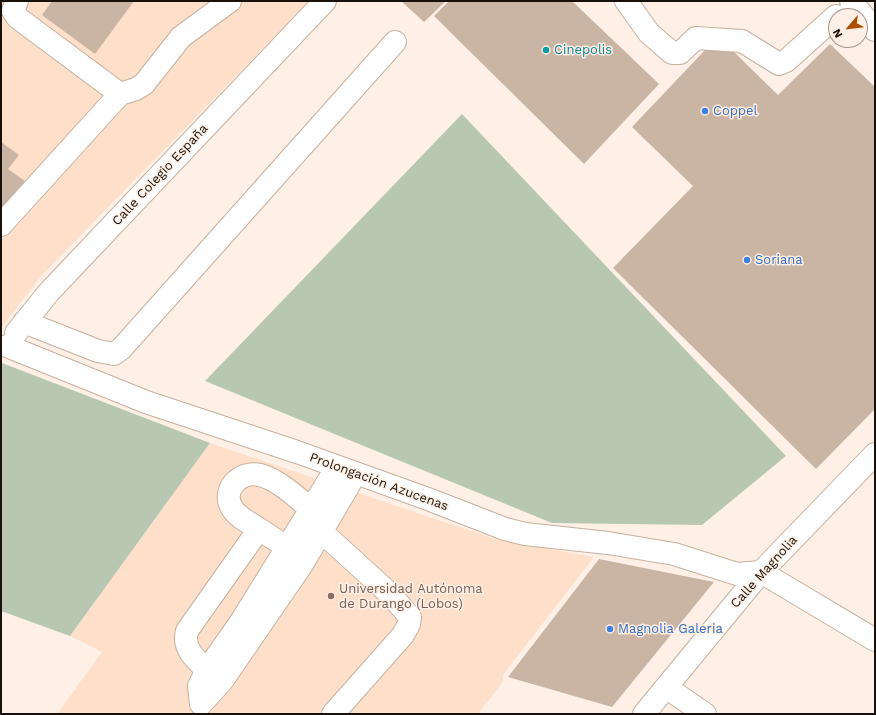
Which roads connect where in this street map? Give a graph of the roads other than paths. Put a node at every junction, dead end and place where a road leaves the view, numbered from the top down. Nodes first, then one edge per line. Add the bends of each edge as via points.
1 (17, 1) edge
2 (230, 1) edge
3 (325, 1) edge
4 (626, 1) edge
5 (828, 23) edge
6 (395, 42) dead end
7 (120, 94) junction
8 (1, 225) edge
9 (24, 322) junction
10 (4, 349) edge
11 (871, 465) edge
12 (347, 470) junction
13 (313, 519) junction
14 (259, 529) junction
15 (296, 555) junction
16 (761, 572) junction
17 (247, 628) junction
18 (875, 640) edge
19 (207, 670) junction
20 (666, 687) junction
21 (333, 714) edge
22 (644, 714) edge
23 (705, 714) edge

1 - 7 street via 13,11 18,18
2 - 7 street via 181,37 144,84 136,90
3 - 9 street, Calle Colegio España via 49,292
4 - 5 street via 649,33 672,53 680,53 696,38 742,41 779,64 786,61
6 - 9 street via 121,349 114,354 98,351
7 - 8 street
9 - 10 street, Calle Colegio España
10 - 12 street, Prolongación Azucenas via 146,402
11 - 16 street, Calle Magnolia
12 - 13 street
12 - 16 street, Prolongación Azucenas via 505,529 525,534 608,543 674,554 736,574
13 - 14 street via 282,486 265,476 245,475 230,488 229,501 239,516
13 - 15 street
13 - 21 street via 410,617 403,635
14 - 15 street
14 - 19 street via 187,631 185,642 189,651
15 - 17 street
16 - 18 street
16 - 20 street, Calle Magnolia
17 - 19 street
17 - 19 street via 222,681 201,704 199,686
20 - 22 street, Calle Magnolia
20 - 23 street

